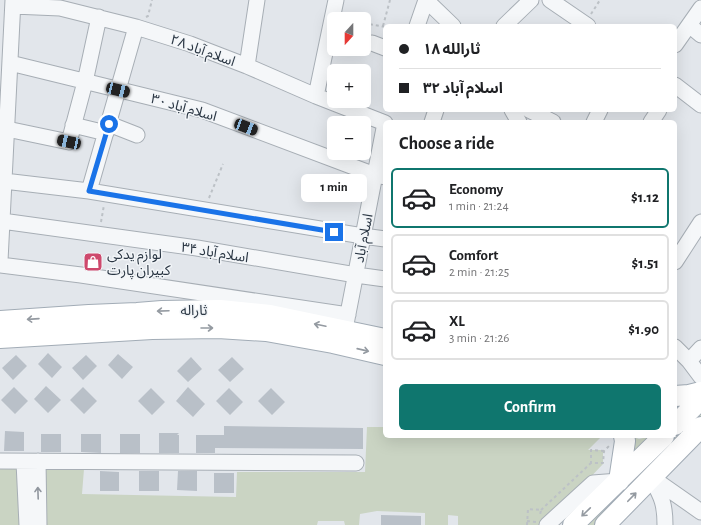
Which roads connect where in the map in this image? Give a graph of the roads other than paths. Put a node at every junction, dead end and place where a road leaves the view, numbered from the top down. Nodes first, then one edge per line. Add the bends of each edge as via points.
1 (257, 0) edge
2 (336, 0) edge
3 (426, 0) edge
4 (531, 0) edge
5 (550, 0) edge
6 (13, 3) edge
7 (61, 4) edge
8 (701, 8) edge
9 (99, 17) junction
10 (418, 24) edge
11 (450, 24) edge
12 (506, 24) edge
13 (586, 24) edge
14 (689, 25) junction
15 (136, 27) junction
16 (701, 35) edge
17 (6, 40) edge
18 (677, 42) edge
19 (10, 63) junction
20 (247, 66) junction
21 (85, 82) junction
22 (677, 87) edge
23 (118, 90) junction
24 (316, 96) junction
25 (701, 105) edge
26 (4, 111) edge
27 (533, 112) edge
28 (549, 120) edge
29 (383, 122) edge
30 (73, 126) junction
31 (107, 128) junction
32 (7, 129) junction
33 (137, 135) dead end
34 (383, 144) edge
35 (380, 176) edge
36 (4, 180) junction
37 (89, 191) junction
38 (2, 221) junction
39 (701, 222) edge
40 (363, 236) junction
41 (383, 239) edge
42 (677, 259) edge
43 (0, 262) edge
44 (0, 265) edge
45 (356, 275) junction
46 (383, 279) edge
47 (0, 321) edge
48 (347, 322) junction
49 (89, 323) junction
50 (0, 338) edge
51 (383, 338) edge
52 (701, 348) edge
53 (677, 349) edge
54 (383, 355) edge
55 (689, 361) junction
56 (701, 377) edge
57 (701, 392) edge
58 (677, 396) edge
59 (701, 400) edge
60 (677, 423) edge
61 (701, 427) edge
62 (624, 438) edge
63 (662, 438) edge
64 (0, 462) edge
65 (31, 462) junction
66 (356, 463) dead end
67 (651, 477) junction
68 (619, 480) junction
69 (701, 512) edge
70 (542, 522) edge
71 (27, 525) edge
72 (39, 525) edge
73 (573, 525) edge
74 (605, 525) edge
75 (665, 525) edge

1 - 20 street
2 - 24 street
3 - 10 street
3 - 11 street
4 - 12 street
5 - 13 street
6 - 7 street, اسلام آباد ۲۸
6 - 17 street
7 - 9 street, اسلام آباد ۲۸
8 - 14 street
9 - 15 street, اسلام آباد ۲۸
9 - 21 street
14 - 16 street
14 - 18 street
15 - 20 street, اسلام آباد ۲۸
15 - 23 street
17 - 19 street
19 - 21 street, اسلام آباد ۳۰
19 - 26 street
20 - 24 street, اسلام آباد ۲۸
21 - 23 street, اسلام آباد ۳۰
21 - 30 street
22 - 25 street
23 - 31 street
23 - 35 street, اسلام آباد ۳۰ via 202,110
24 - 29 street, اسلام آباد ۲۸
26 - 32 street
27 - 28 street
30 - 31 street
30 - 32 street via 69,142
31 - 33 street
31 - 37 street
32 - 36 street
34 - 35 street, اسلام آباد
35 - 40 street, اسلام آباد
36 - 37 street
36 - 38 street
37 - 40 street
38 - 43 street
38 - 45 street, اسلام آباد ۳۴ via 197,248
39 - 42 street
40 - 41 street
40 - 45 street, اسلام آباد
44 - 48 street via 89,276
45 - 46 street, اسلام آباد ۳۴
45 - 48 street, اسلام آباد
49 -> 47 main road, ثاراله
48 -> 49 main road, ثاراله via 220,310 137,313
48 - 51 main road, ثاراله
49 - 50 main road, ثاراله
49 -> 54 main road, ثاراله via 152,328 266,331
52 - 55 street
53 - 55 street
55 - 56 street
57 - 58 main road
59 - 60 main road
61 - 67 main road
62 - 68 main road
63 - 68 main road
64 - 65 street
65 - 66 street
65 - 71 street
72 -> 65 street
67 - 69 street
74 -> 67 main road
67 - 75 street via 660,493 665,511
68 - 70 street via 593,484
68 -> 73 main road

